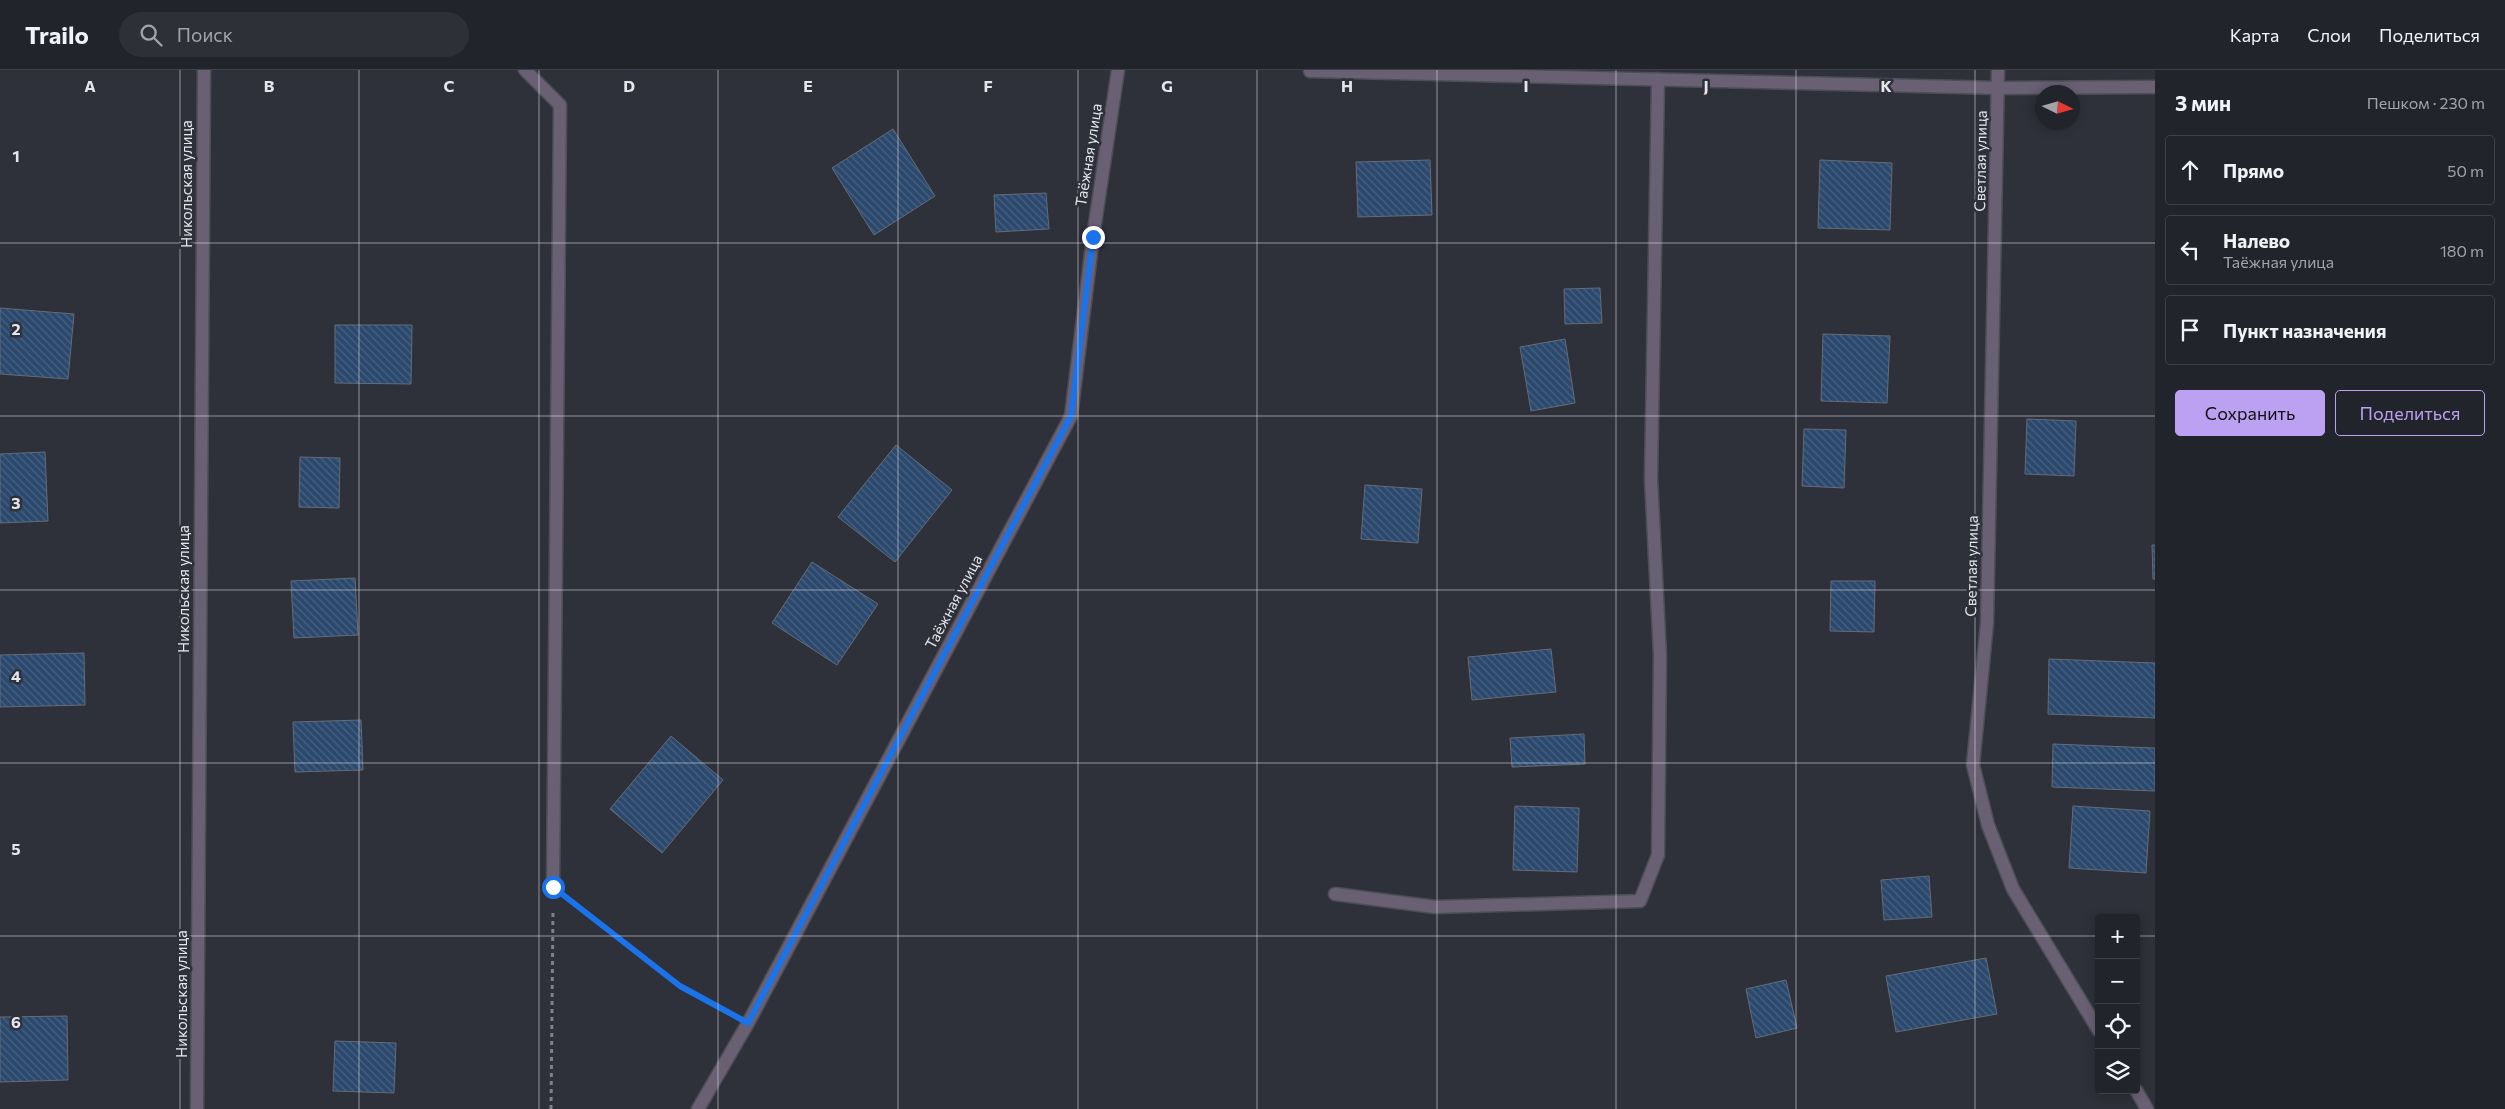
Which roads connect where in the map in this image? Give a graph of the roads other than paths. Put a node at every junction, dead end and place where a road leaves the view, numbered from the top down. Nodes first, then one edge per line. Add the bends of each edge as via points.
1 (204, 70) edge
2 (525, 70) edge
3 (1118, 70) edge
4 (1998, 70) edge
5 (1310, 71) edge
6 (1658, 79) junction
7 (2155, 87) edge
8 (1999, 88) junction
9 (553, 887) road end
10 (1335, 894) dead end
11 (2095, 1024) edge
12 (2138, 1094) edge
13 (197, 1109) edge
14 (698, 1109) edge
15 (2147, 1109) edge

1 - 13 street, Никольская улица
2 - 9 street via 560,104
3 - 14 street, Таёжная улица via 1071,416 748,1023
4 - 8 street, Светлая улица
5 - 6 street
6 - 8 street
6 - 10 street via 1651,479 1660,655 1658,855 1640,901 1435,907
7 - 8 street
8 - 11 street, Светлая улица via 1987,623 1973,765 1988,825 2013,889
12 - 15 street

